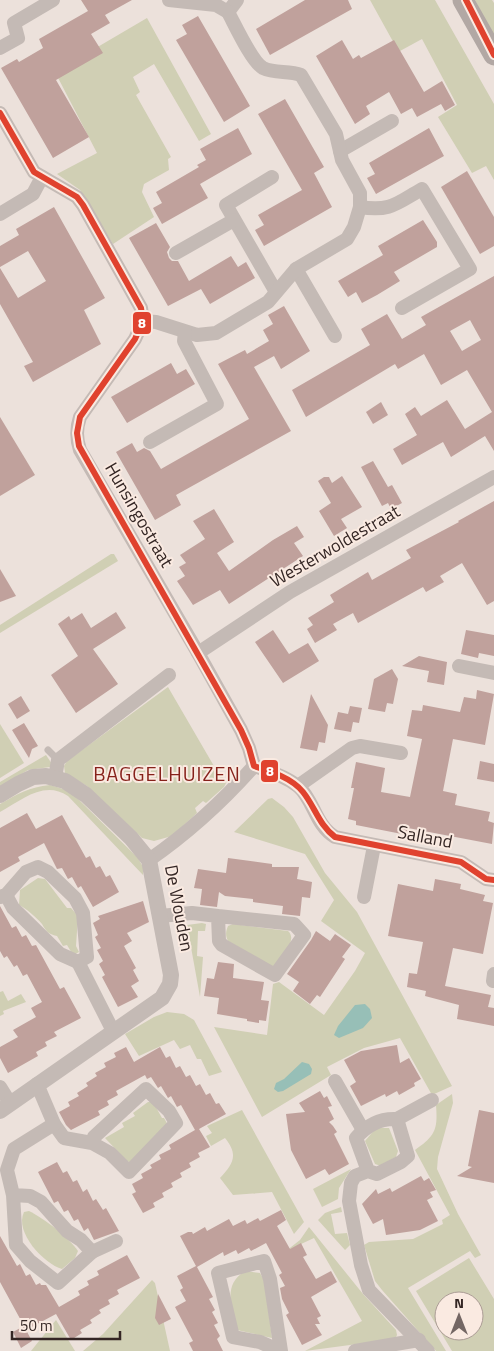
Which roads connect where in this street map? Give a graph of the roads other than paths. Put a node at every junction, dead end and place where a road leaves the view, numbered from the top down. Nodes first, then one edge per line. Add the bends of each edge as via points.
1 (53, 0) edge
2 (170, 0) edge
3 (237, 0) edge
4 (467, 5) edge
5 (228, 12) junction
6 (0, 48) edge
7 (494, 55) edge
8 (0, 113) edge
9 (392, 121) dead end
10 (340, 151) junction
11 (42, 177) junction
12 (272, 177) dead end
13 (360, 206) junction
14 (0, 214) edge
15 (234, 220) junction
16 (176, 253) dead end
17 (296, 269) junction
18 (276, 292) junction
19 (402, 308) dead end
20 (143, 322) junction
21 (185, 332) junction
22 (335, 336) dead end
23 (150, 442) dead end
24 (494, 477) edge
25 (198, 653) junction
26 (459, 666) dead end
27 (494, 673) edge
28 (169, 676) dead end
29 (401, 753) dead end
30 (254, 766) junction
31 (55, 778) junction
32 (298, 786) junction
33 (0, 795) edge
34 (374, 846) junction
35 (149, 860) junction
36 (494, 880) edge
37 (3, 896) edge
38 (364, 897) dead end
39 (160, 916) junction
40 (218, 916) junction
41 (78, 962) junction
42 (113, 1031) junction
43 (335, 1081) dead end
44 (37, 1084) junction
45 (0, 1087) edge
46 (432, 1100) dead end
47 (5, 1107) edge
48 (397, 1119) junction
49 (54, 1124) junction
50 (363, 1130) junction
51 (92, 1143) junction
52 (368, 1171) junction
53 (13, 1195) junction
54 (116, 1242) dead end
55 (92, 1252) junction
56 (423, 1346) edge
57 (280, 1351) edge
58 (355, 1351) edge

1 - 6 street via 14,23 18,38
2 - 5 street via 216,5
3 - 5 street
4 - 7 main road
5 - 10 street via 262,68 301,75 336,134
8 - 11 street via 34,172
9 - 10 street
10 - 13 street via 360,193
11 - 14 street via 33,194
11 - 20 street via 77,197 83,205 141,308
12 - 15 street via 226,205
13 - 17 street via 348,239
13 - 19 street via 383,209 422,189 470,269
15 - 16 street
15 - 18 street
17 - 18 street
17 - 22 street
18 - 21 street via 268,302 216,333 197,335
20 - 21 street via 156,322
20 - 25 street, Hunsingostraat via 135,339 80,417 76,439
21 - 23 street via 184,341 217,404
24 - 25 street, Westerwoldestraat via 290,592
25 - 30 street, Hunsingostraat via 241,730
26 - 27 street
28 - 31 street via 53,755
29 - 32 street via 360,746 352,748
30 - 32 street
30 - 35 street via 205,815
31 - 33 street, De Wouden via 33,777
31 - 35 street, De Wouden via 74,785 86,795
32 - 34 street, Salland via 326,832
34 - 36 street, Salland via 461,862 486,879
34 - 38 street, Salland
35 - 39 street, De Wouden
37 - 41 street via 60,954
37 - 41 street via 26,872 38,867 48,872 75,898 84,913 87,957
39 - 40 street via 192,913
39 - 42 street, De Wouden via 170,966 170,984 162,998
40 - 40 street via 222,945 275,976 304,935 294,924
41 - 42 street
42 - 44 street, De Wouden
43 - 50 street
44 - 47 street, De Wouden
44 - 49 street
45 - 47 street, De Wouden
46 - 48 street
48 - 50 street via 385,1118
48 - 52 street via 408,1156 377,1174
49 - 51 street via 64,1138
49 - 53 street via 14,1149 7,1170
50 - 52 street via 356,1138
51 - 51 street via 110,1153 129,1172 176,1123 169,1111 146,1089 94,1137
52 - 56 street via 355,1176 348,1201 361,1265 369,1290
53 - 55 street via 30,1196 41,1202 67,1231
53 - 55 street via 16,1245 30,1262 58,1283
54 - 55 street
56 - 58 street
57 - 57 street via 270,1279 264,1261 218,1273 233,1337 260,1342

